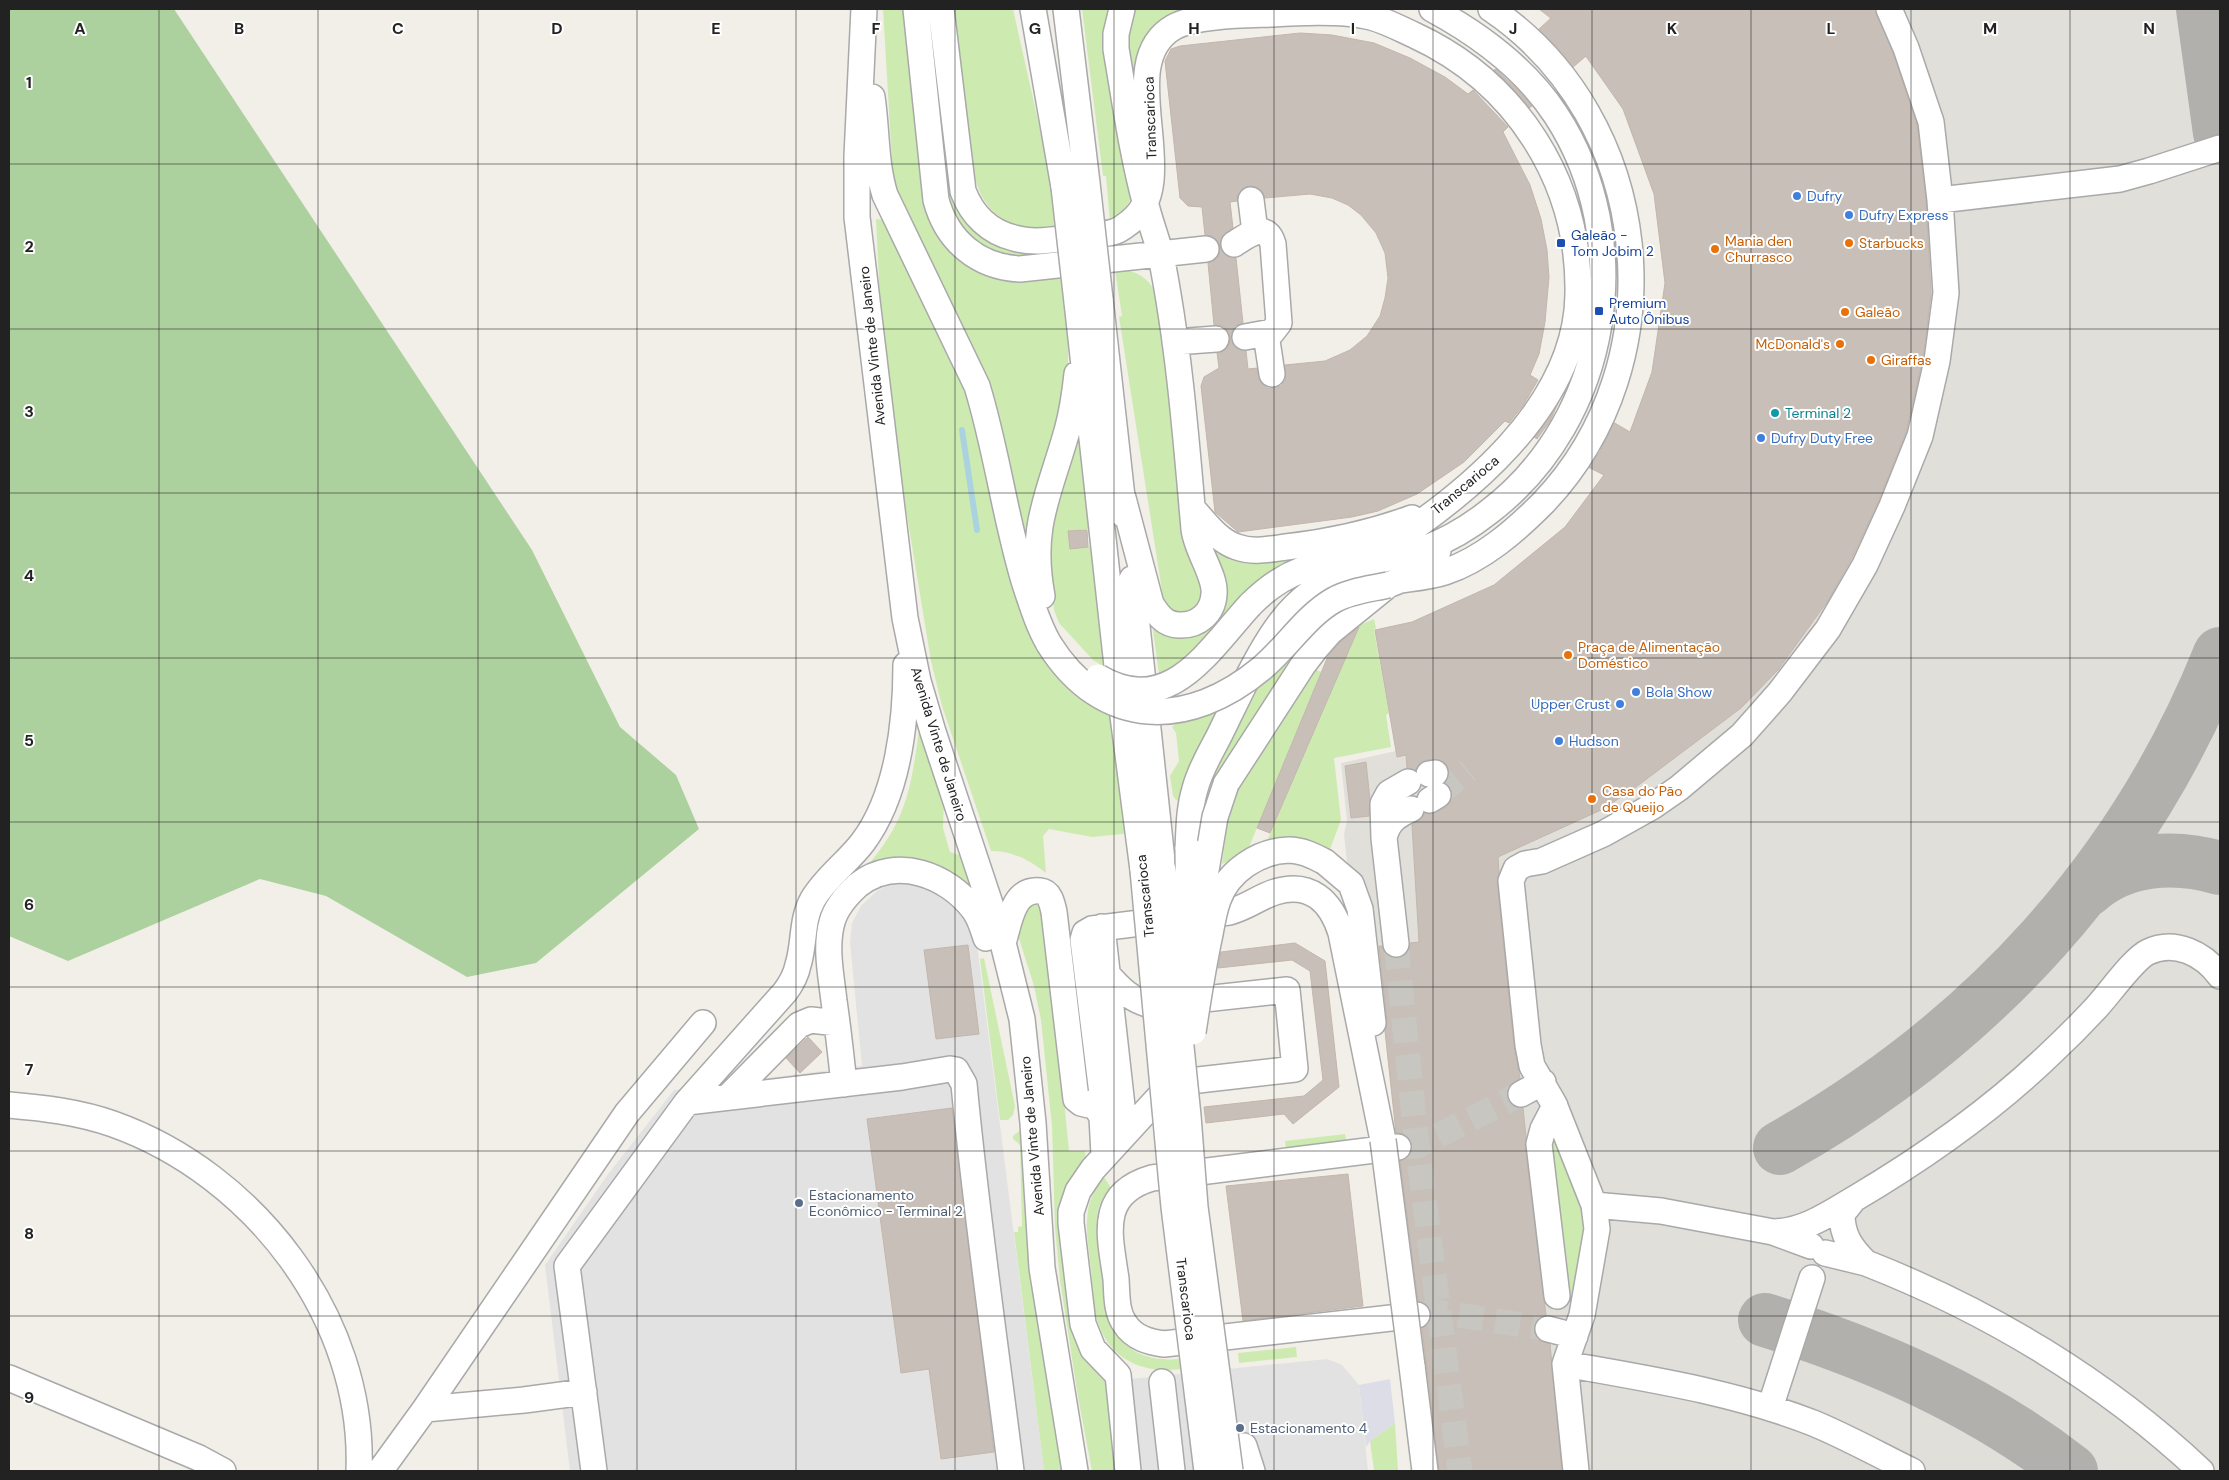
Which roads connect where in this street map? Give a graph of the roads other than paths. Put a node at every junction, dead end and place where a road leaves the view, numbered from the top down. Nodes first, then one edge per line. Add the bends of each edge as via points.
1 (916, 9) edge
2 (941, 9) edge
3 (1027, 9) edge
4 (1033, 9) edge
5 (1038, 9) edge
6 (1066, 9) edge
7 (1122, 9) edge
8 (1432, 9) edge
9 (1444, 9) edge
10 (1491, 9) edge
11 (1889, 9) edge
12 (1364, 13) edge
13 (863, 18) edge
14 (1040, 39) junction
15 (2220, 148) edge
16 (1076, 185) junction
17 (1251, 200) dead end
18 (1940, 200) junction
19 (1146, 206) junction
20 (1206, 249) dead end
21 (1161, 254) junction
22 (1086, 308) junction
23 (1216, 338) dead end
24 (1175, 342) junction
25 (1272, 374) dead end
26 (1122, 498) junction
27 (1192, 508) junction
28 (1436, 510) junction
29 (1374, 554) junction
30 (1407, 554) junction
31 (1017, 556) junction
32 (1393, 583) junction
33 (1045, 614) junction
34 (905, 618) junction
35 (1054, 641) junction
36 (1425, 789) tunnel mouth
37 (1153, 870) junction
38 (1102, 928) junction
39 (1003, 944) junction
40 (1396, 944) tunnel mouth
41 (1189, 967) junction
42 (1107, 974) junction
43 (2220, 976) edge
44 (703, 1023) dead end
45 (837, 1023) junction
46 (1193, 1032) junction
47 (1543, 1082) junction
48 (844, 1084) junction
49 (1521, 1094) tunnel mouth
50 (728, 1097) junction
51 (687, 1102) junction
52 (1094, 1103) junction
53 (9, 1105) edge
54 (1555, 1106) junction
55 (1188, 1116) junction
56 (1034, 1123) junction
57 (1125, 1133) junction
58 (1391, 1144) junction
59 (1104, 1155) junction
60 (1594, 1205) junction
61 (1823, 1242) junction
62 (1557, 1296) dead end
63 (1208, 1314) junction
64 (1417, 1314) tunnel mouth
65 (1548, 1329) tunnel mouth
66 (1575, 1336) junction
67 (1565, 1364) junction
68 (1412, 1366) junction
69 (9, 1378) edge
70 (1162, 1382) dead end
71 (584, 1392) junction
72 (1770, 1408) junction
73 (425, 1409) junction
74 (223, 1471) edge
75 (359, 1471) edge
76 (380, 1471) edge
77 (594, 1471) edge
78 (1011, 1471) edge
79 (1075, 1471) edge
80 (1128, 1471) edge
81 (1172, 1471) edge
82 (1208, 1471) edge
83 (1230, 1471) edge
84 (1251, 1471) edge
85 (1409, 1471) edge
86 (1425, 1471) edge
87 (1576, 1471) edge
88 (1912, 1471) edge
89 (2201, 1471) edge

1 - 21 street via 936,200 953,238 972,255 1008,268
2 - 19 street via 963,191 986,226 1022,240 1040,241 1113,232
3 - 14 street
4 - 14 street
5 - 14 street
6 - 16 street
7 - 19 street via 1116,50
8 - 30 street via 1487,42 1516,68 1556,115 1577,154 1589,186 1602,247 1604,279 1598,330 1582,388 1562,429 1543,457 1520,484 1464,529 1440,543
9 - 32 street via 1491,39 1522,67 1554,107 1581,152 1594,185 1606,246 1607,303 1595,364 1585,393 1556,448 1491,517
10 - 32 street via 1541,50 1562,75 1600,136 1625,211 1632,282 1624,349 1612,390 1592,437 1554,492 1514,531 1475,558 1446,571
11 - 18 street via 1931,122
12 - 19 street, Transcarioca via 1236,16 1193,21 1168,31 1151,58 1147,78 1152,176
12 - 28 street, Transcarioca via 1434,44 1469,68 1512,107 1552,167 1573,238 1578,306 1574,331 1552,386 1504,453
13 - 31 street via 879,176 894,217 977,386 988,420
13 - 34 street, Avenida Vinte de Janeiro via 857,217
14 - 16 street
15 - 18 street via 2120,179
16 - 22 street, bridge
17 - 25 street via 1244,238 1267,234 1273,244 1279,323 1276,328 1255,335
18 - 47 street via 1946,293 1937,362 1920,436 1865,565 1828,629 1780,692 1742,734 1679,788 1602,834 1516,869 1511,881 1528,1045 1532,1066
19 - 21 street
20 - 21 street
21 - 24 street
22 - 26 street
22 - 33 street via 1068,430 1039,521 1038,577
22 - 37 street, Transcarioca via 1119,684
23 - 24 street
24 - 27 street
26 - 27 street via 1151,604 1166,622 1175,625 1192,624 1206,615 1215,592 1196,542
26 - 37 street
27 - 28 street via 1226,541 1237,547 1259,550 1324,543 1383,529
28 - 29 street, Transcarioca
29 - 30 street
29 - 35 street, bridge via 1299,570 1268,587 1194,667 1178,680 1151,690 1136,690 1104,680
30 - 41 street, bridge via 1378,561 1321,585 1301,600 1283,619 1236,701 1199,776 1192,799 1188,849
31 - 33 street
31 - 35 street via 1034,613
32 - 35 street, bridge via 1344,595 1333,601 1240,685 1210,701 1171,711 1138,710 1094,693 1070,673
32 - 41 street, bridge via 1330,632 1316,648 1226,784 1215,817
33 - 35 street
34 - 39 street, Avenida Vinte de Janeiro via 933,732
34 - 51 street via 906,687 898,755 887,799 865,840 813,900 804,928 799,964 785,992
36 - 40 street via 1389,793 1383,804
37 - 55 street, bridge
37 - 82 street, Transcarioca, bridge via 1174,1207
38 - 42 street
38 - 52 street via 1085,933 1083,940 1102,1094
38 - 58 street via 1229,912 1288,889 1308,890 1316,895 1337,920
39 - 52 street via 1020,897 1036,891 1048,894 1054,912 1076,1098 1081,1103
39 - 56 street, Avenida Vinte de Janeiro via 1022,1019
41 - 46 street, bridge
42 - 57 street
42 - 57 street via 1123,992 1150,1005 1287,990 1295,1069 1172,1083
43 - 61 street via 2204,958 2186,950 2147,952 2093,1011 2010,1091 1914,1164 1854,1199
44 - 73 street via 627,1113
45 - 48 street
45 - 50 street via 811,1020 799,1024
45 - 56 street via 829,946 832,921 844,899 862,882 882,872 913,871 940,880 964,898 982,925
46 - 55 street, bridge
46 - 58 street, bridge via 1217,901 1227,884 1249,862 1261,856 1289,850 1325,862 1351,884 1360,909
47 - 49 street
47 - 54 street
48 - 50 street
48 - 78 street via 950,1069 961,1076
50 - 51 street
51 - 71 street via 567,1266
52 - 59 street via 1102,1117
53 - 75 street via 78,1114 150,1139 214,1178 270,1231 297,1265 333,1334 355,1412
54 - 60 street
54 - 62 street via 1538,1144
55 - 63 street, bridge
56 - 79 street, Avenida Vinte de Janeiro via 1042,1268
57 - 59 street
58 - 64 street via 1147,1180 1132,1186 1118,1198 1109,1225 1120,1316 1133,1334 1164,1344
58 - 68 street, bridge
59 - 80 street via 1078,1190 1073,1201 1071,1223 1083,1324 1093,1349 1118,1375
60 - 61 street via 1660,1211 1784,1232
60 - 66 street via 1597,1229 1582,1315
61 - 72 street
61 - 89 street via 1912,1281 2016,1334 2074,1370 2176,1447
63 - 83 street, bridge
63 - 84 street, bridge
65 - 66 street
66 - 67 street
67 - 72 street via 1665,1381
67 - 87 street
68 - 85 street
68 - 86 street
69 - 74 street
70 - 81 street
71 - 73 street
71 - 77 street
72 - 88 street via 1821,1427
73 - 76 street

